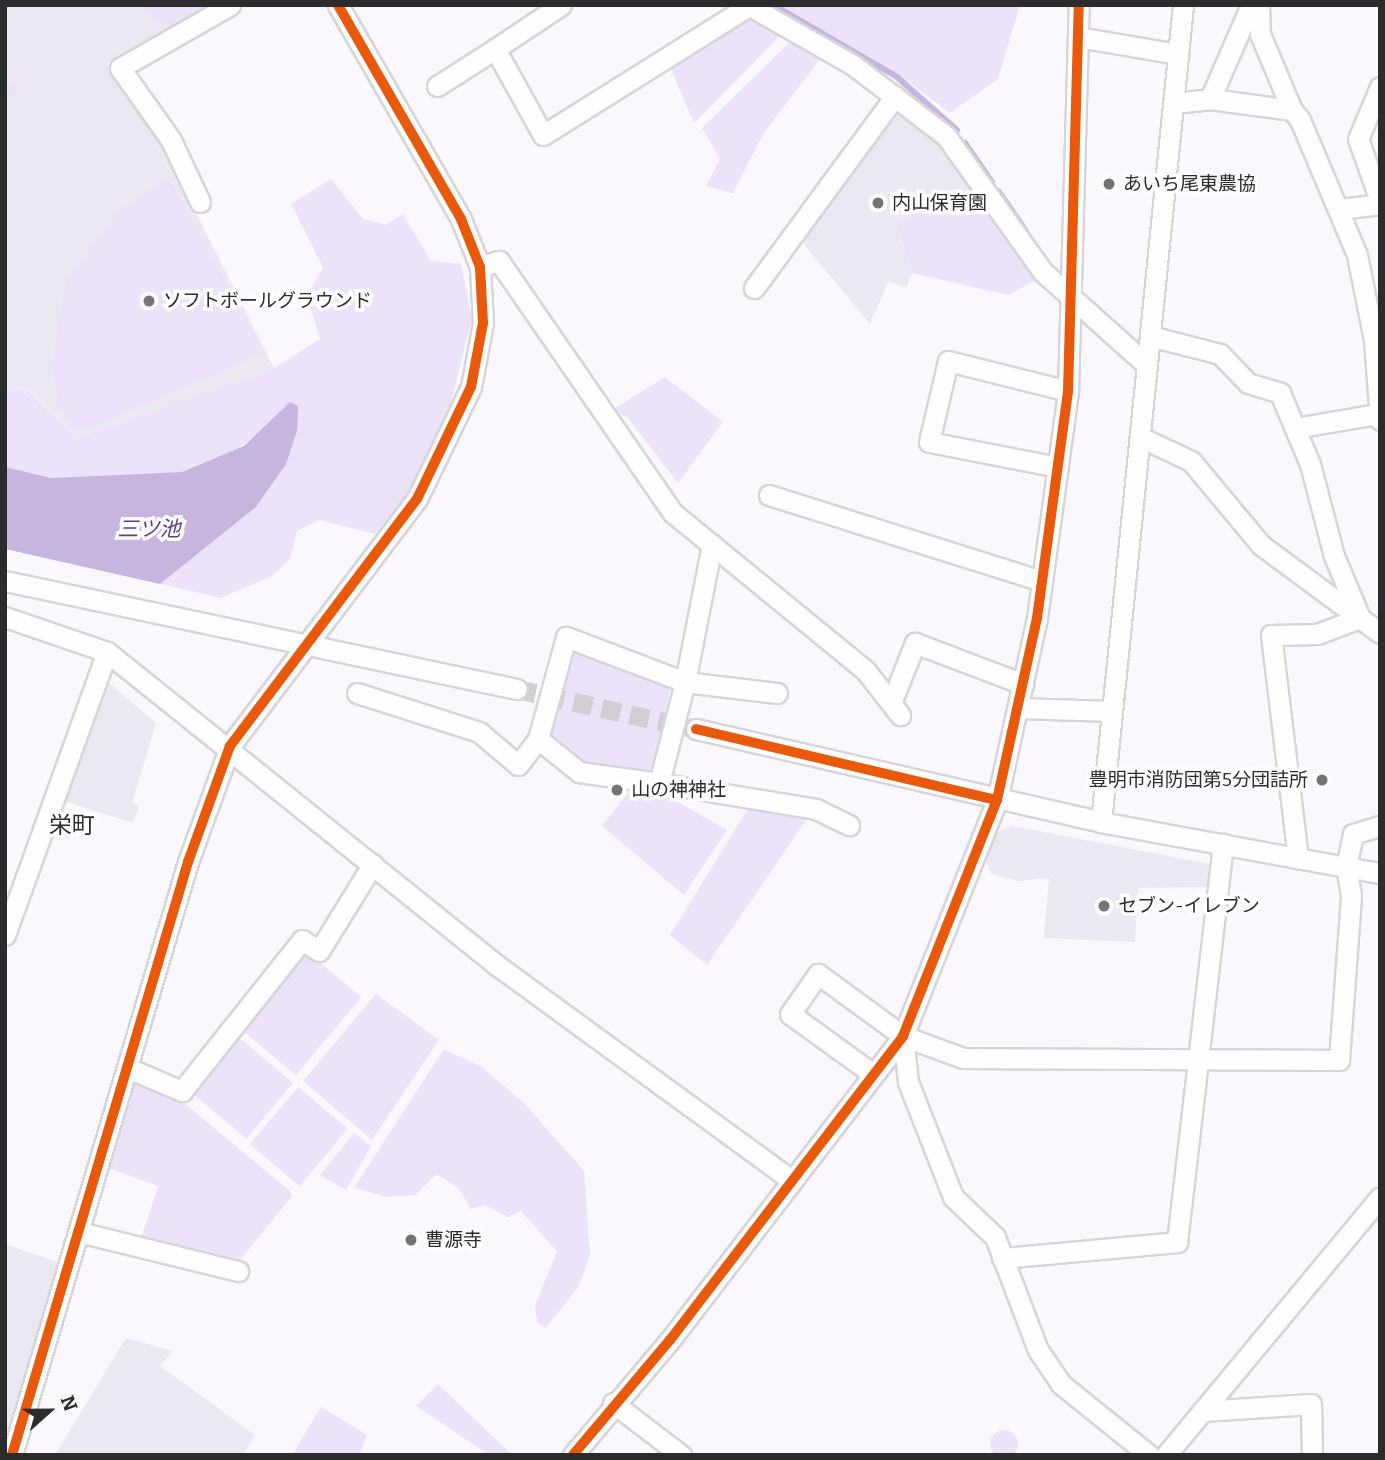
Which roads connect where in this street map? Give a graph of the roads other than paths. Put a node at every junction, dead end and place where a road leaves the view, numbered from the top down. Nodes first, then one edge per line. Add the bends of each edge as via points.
1 (230, 5) edge
2 (338, 5) edge
3 (561, 5) edge
4 (1079, 5) edge
5 (1183, 5) edge
6 (1251, 5) edge
7 (1259, 5) edge
8 (748, 6) edge
9 (1078, 37) junction
10 (495, 48) junction
11 (1179, 54) junction
12 (437, 86) dead end
13 (1380, 87) edge
14 (895, 96) junction
15 (1210, 99) junction
16 (1174, 103) junction
17 (1292, 110) junction
18 (200, 202) dead end
19 (1380, 202) edge
20 (1340, 209) junction
21 (480, 267) junction
22 (754, 288) dead end
23 (1070, 294) junction
24 (1150, 336) junction
25 (1377, 340) edge
26 (1146, 364) junction
27 (1068, 391) junction
28 (1377, 391) edge
29 (1379, 417) edge
30 (1295, 428) junction
31 (1140, 437) junction
32 (1058, 467) junction
33 (769, 495) dead end
34 (712, 545) junction
35 (5, 581) edge
36 (1042, 581) junction
37 (5, 617) edge
38 (1360, 618) junction
39 (1380, 633) edge
40 (310, 642) junction
41 (107, 652) junction
42 (685, 682) junction
43 (1023, 684) junction
44 (517, 689) tunnel mouth
45 (357, 693) dead end
46 (777, 693) dead end
47 (1018, 708) junction
48 (1112, 710) junction
49 (696, 729) tunnel mouth
50 (538, 739) junction
51 (230, 746) junction
52 (659, 783) junction
53 (997, 800) junction
54 (1101, 822) junction
55 (849, 825) dead end
56 (1380, 826) edge
57 (1223, 844) junction
58 (1298, 858) junction
59 (373, 864) junction
60 (1346, 867) junction
61 (1380, 873) edge
62 (5, 935) edge
63 (903, 1036) junction
64 (1203, 1057) junction
65 (128, 1068) junction
66 (873, 1074) junction
67 (792, 1180) junction
68 (1380, 1197) edge
69 (79, 1232) junction
70 (1002, 1258) junction
71 (238, 1271) dead end
72 (613, 1403) junction
73 (1202, 1411) junction
74 (12, 1455) edge
75 (573, 1455) edge
76 (681, 1455) edge
77 (1149, 1455) edge
78 (1166, 1455) edge
79 (1312, 1455) edge

1 - 18 street via 120,68 171,141
2 - 21 street via 461,219
3 - 10 street
4 - 9 street
5 - 11 street
6 - 15 street
7 - 17 street via 1261,34
8 - 10 street via 542,135
8 - 14 street
9 - 11 street
9 - 23 street
10 - 12 street
11 - 16 street
13 - 19 street via 1358,139
14 - 22 street
14 - 23 street via 946,136 1043,272
15 - 16 street
15 - 17 street
16 - 24 street
17 - 20 street
19 - 20 street
20 - 25 street
21 - 34 street via 499,261 638,468 673,513
21 - 40 street via 483,323 471,387 417,499
23 - 26 street
23 - 27 street
24 - 26 street
24 - 30 street via 1220,354 1248,383 1280,393
25 - 28 street
26 - 31 street
27 - 32 street
27 - 32 street via 948,361 929,442
28 - 29 street
29 - 30 street
30 - 38 street
31 - 38 street via 1191,461 1261,545
31 - 48 street
32 - 36 street
33 - 36 street
34 - 42 street
34 - 43 street via 866,671 896,709 915,643
35 - 40 street
36 - 43 street
37 - 41 street
38 - 39 street
38 - 58 street via 1317,634 1271,635
40 - 44 street
40 - 51 street
41 - 51 street
41 - 62 street
42 - 46 street
42 - 50 street via 566,637
42 - 52 street
43 - 47 street
45 - 50 street via 479,732 518,765
47 - 48 street
47 - 53 street
48 - 54 street
49 - 53 street
50 - 52 street via 579,772
51 - 59 street
51 - 65 street via 188,862
52 - 55 street via 816,808
53 - 54 street
53 - 63 street
54 - 57 street
56 - 60 street via 1353,834
57 - 58 street
57 - 64 street
58 - 60 street
59 - 65 street via 319,951 302,940 182,1091
59 - 67 street via 498,966
60 - 61 street
60 - 64 street via 1351,895 1339,1060
63 - 64 street via 963,1058
63 - 66 street
63 - 66 street via 818,974 790,1014
63 - 70 street via 908,1082 953,1197 995,1237
64 - 70 street via 1177,1242
65 - 69 street
66 - 67 street
67 - 72 street via 670,1340
68 - 73 street
69 - 71 street
69 - 74 street
70 - 77 street via 1038,1350 1061,1384
72 - 75 street
72 - 76 street
73 - 78 street
73 - 79 street via 1311,1404

